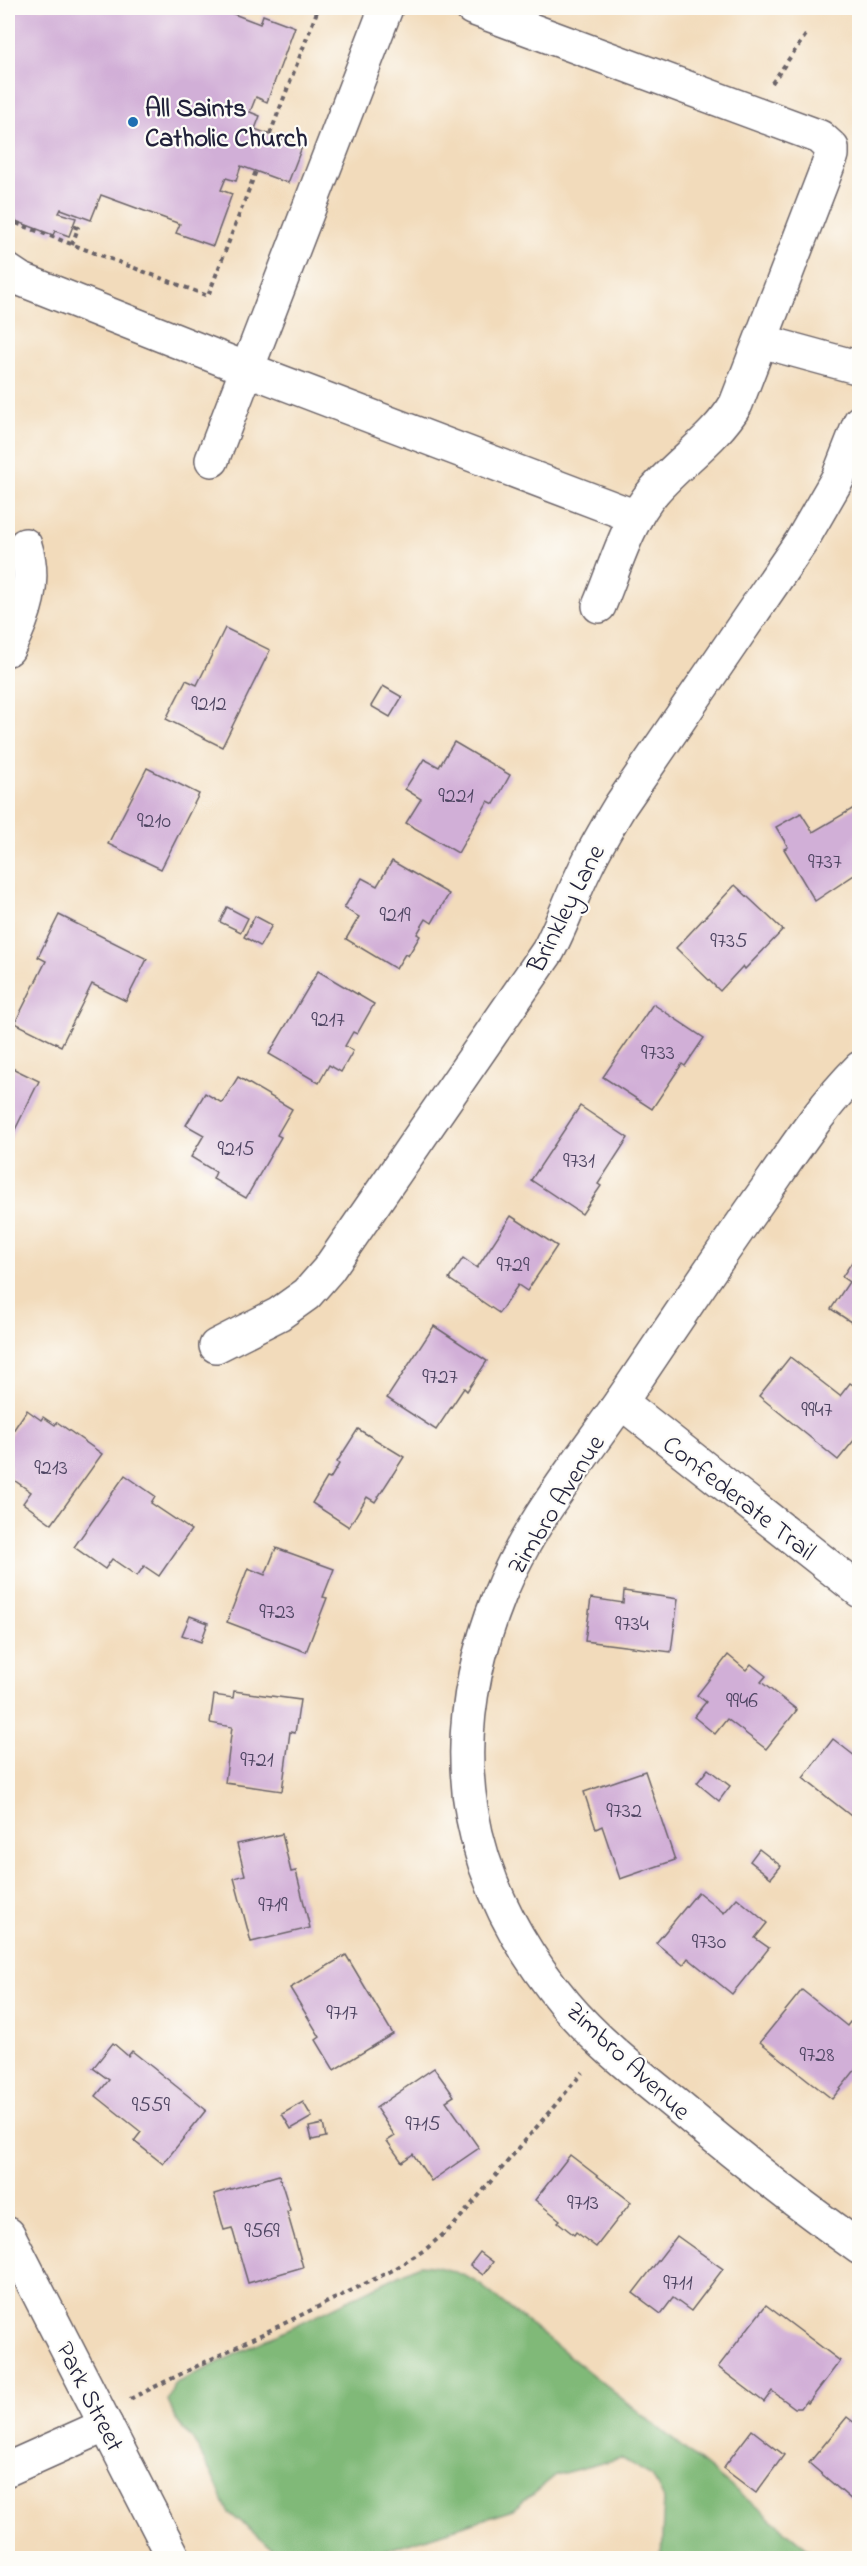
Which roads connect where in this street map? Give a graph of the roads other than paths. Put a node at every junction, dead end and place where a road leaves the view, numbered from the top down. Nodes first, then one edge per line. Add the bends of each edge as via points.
1 (386, 8) edge
2 (472, 8) edge
3 (8, 271) edge
4 (761, 341) junction
5 (860, 368) edge
6 (247, 369) junction
7 (860, 422) edge
8 (212, 460) dead end
9 (636, 517) junction
10 (25, 545) dead end
11 (599, 606) dead end
12 (8, 650) edge
13 (860, 1068) edge
14 (216, 1346) dead end
15 (621, 1402) junction
16 (860, 1591) edge
17 (8, 2234) edge
18 (860, 2248) edge
19 (103, 2419) junction
20 (8, 2469) edge
21 (174, 2559) edge

1 - 6 street
2 - 4 street via 820,137 832,148
3 - 6 street
4 - 5 street
4 - 9 street via 729,415 654,490
6 - 8 street
6 - 9 street
7 - 14 street, Brinkley Lane via 838,478 801,542 599,840 548,951 335,1260 307,1294 279,1314
9 - 11 street
10 - 12 street via 30,560 30,590 24,617
13 - 15 street, Zimbro Avenue via 831,1097
15 - 16 street, Confederate Trail
15 - 18 street, Zimbro Avenue via 530,1535 500,1592 479,1653 465,1753 470,1810 481,1856 501,1909 537,1967 568,2007 606,2045 724,2145
17 - 19 street, Park Street
19 - 20 street
19 - 21 street, Park Street

